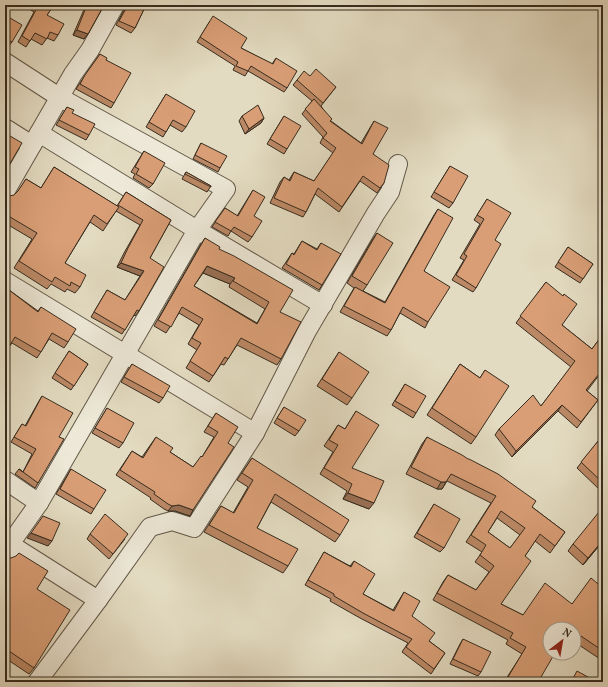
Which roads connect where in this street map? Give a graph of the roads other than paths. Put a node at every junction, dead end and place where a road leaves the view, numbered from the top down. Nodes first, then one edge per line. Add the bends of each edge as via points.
1 (115, 5) edge
2 (5, 62) edge
3 (59, 97) junction
4 (5, 128) edge
5 (35, 139) junction
6 (398, 164) dead end
7 (5, 192) edge
8 (197, 230) junction
9 (5, 281) edge
10 (323, 305) junction
11 (125, 354) junction
12 (255, 433) junction
13 (5, 480) edge
14 (39, 502) junction
15 (7, 546) edge
16 (98, 600) junction
17 (37, 682) edge

1 - 3 street via 90,50
2 - 3 street
3 - 5 street
3 - 8 street via 226,189
4 - 5 street
5 - 7 street
5 - 8 street
6 - 10 street via 390,192
8 - 10 street
8 - 11 street
9 - 11 street
10 - 12 street
11 - 12 street
11 - 14 street
12 - 16 street via 194,528 172,521 150,527
13 - 14 street
14 - 15 street
15 - 16 street
16 - 17 street

